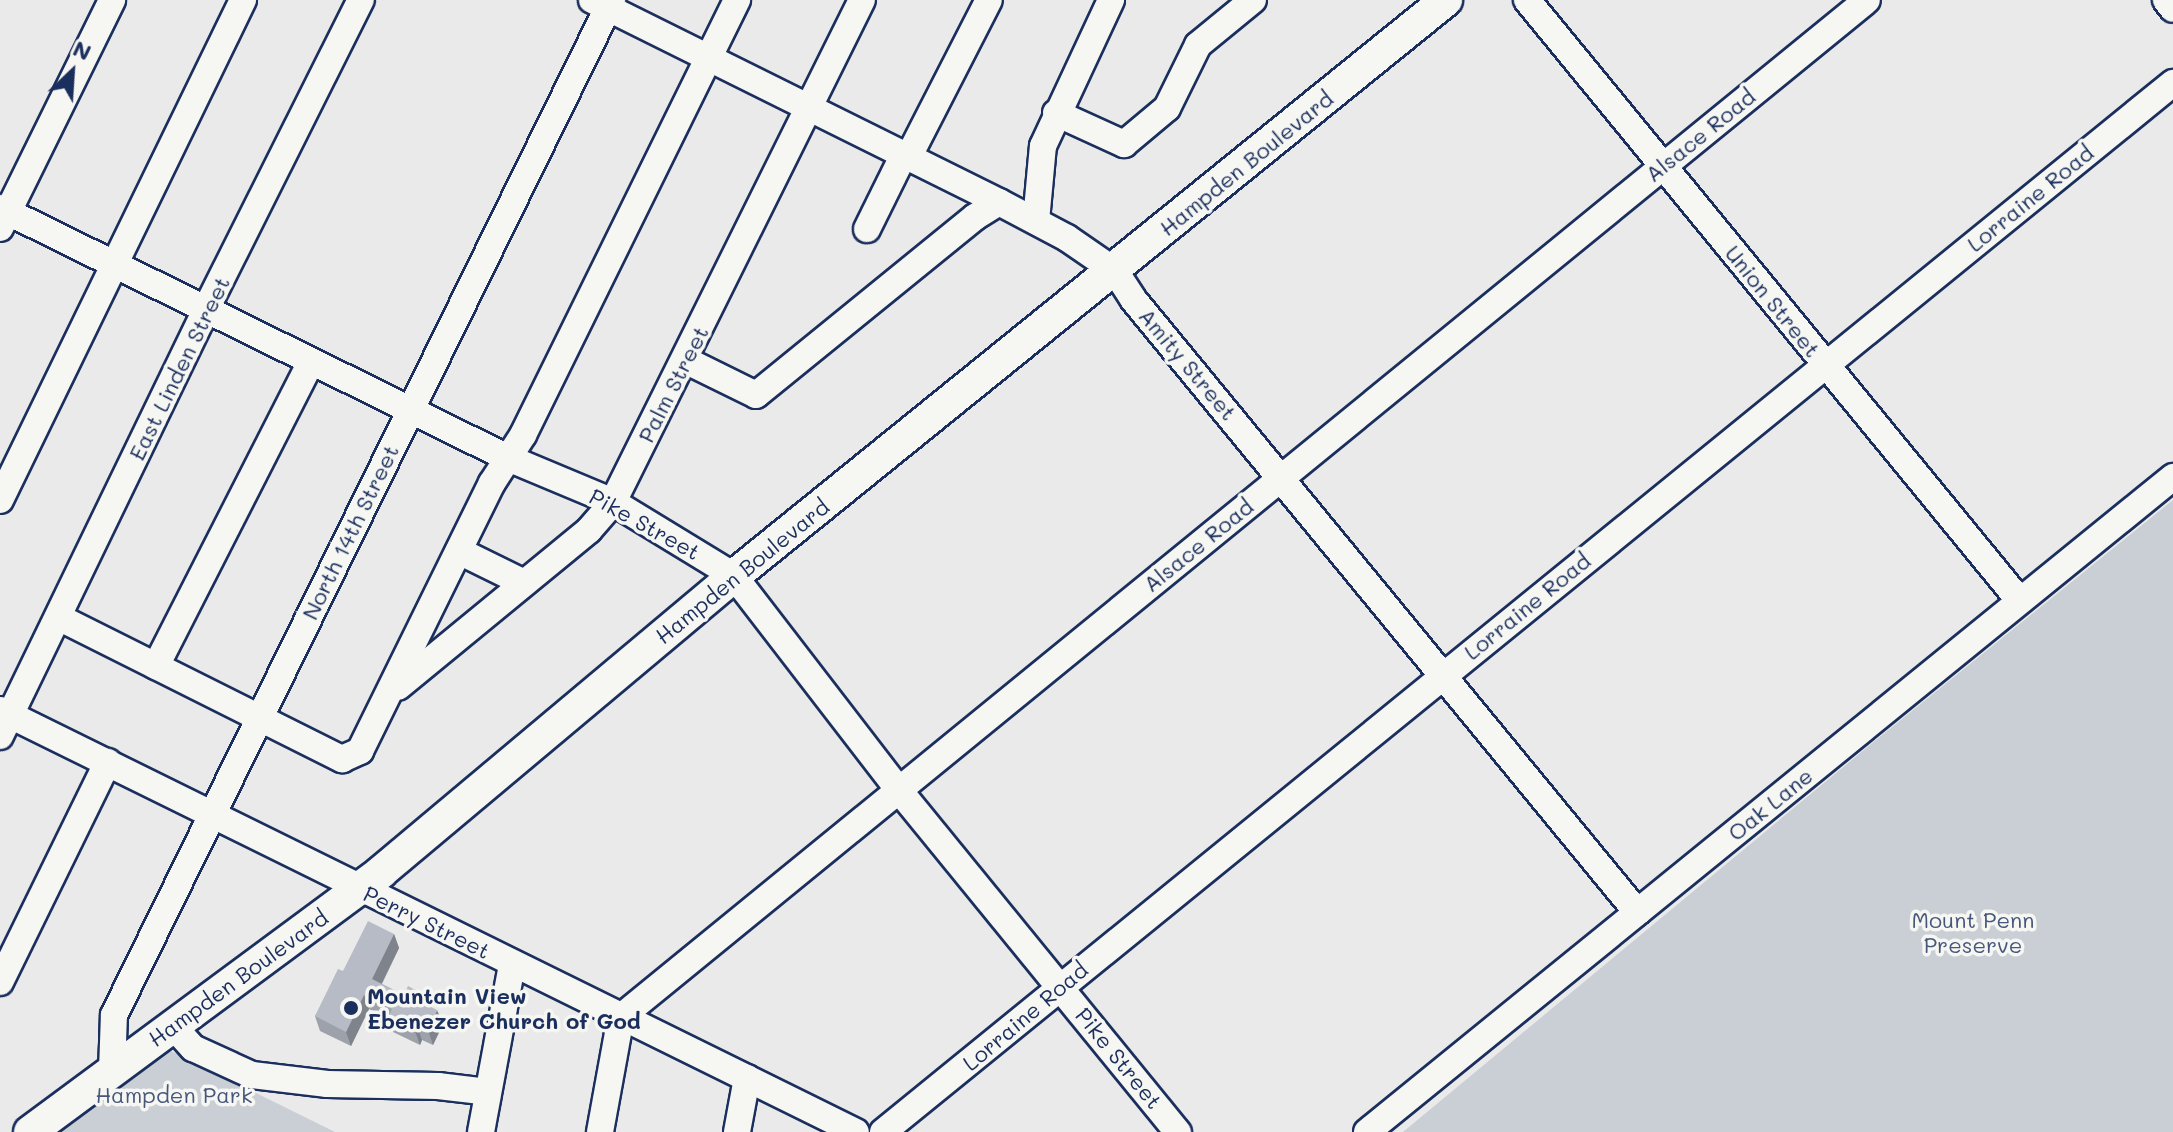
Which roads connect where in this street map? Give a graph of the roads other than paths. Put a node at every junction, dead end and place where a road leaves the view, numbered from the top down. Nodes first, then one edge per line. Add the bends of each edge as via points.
1 (112, 0) edge
2 (243, 0) edge
3 (361, 0) edge
4 (737, 0) edge
5 (862, 0) edge
6 (989, 0) edge
7 (1111, 0) edge
8 (1253, 0) edge
9 (1446, 0) edge
10 (1527, 0) edge
11 (1867, 0) edge
12 (2166, 0) edge
13 (604, 3) edge
14 (2173, 9) edge
15 (708, 58) junction
16 (2173, 83) edge
17 (809, 107) junction
18 (1056, 113) junction
19 (907, 155) junction
20 (1663, 166) junction
21 (999, 202) junction
22 (3, 216) edge
23 (1036, 221) junction
24 (867, 229) dead end
25 (114, 266) junction
26 (1115, 271) junction
27 (205, 311) junction
28 (685, 360) junction
29 (311, 362) junction
30 (1826, 365) junction
31 (410, 410) junction
32 (508, 458) junction
33 (1281, 477) junction
34 (2173, 477) edge
35 (0, 500) edge
36 (613, 502) junction
37 (459, 551) junction
38 (734, 576) junction
39 (524, 583) junction
40 (2020, 601) junction
41 (58, 617) junction
42 (156, 666) junction
43 (1442, 675) junction
44 (389, 694) junction
45 (259, 717) junction
46 (3, 720) edge
47 (108, 762) junction
48 (898, 789) junction
49 (211, 814) junction
50 (359, 888) junction
51 (1637, 912) junction
52 (512, 964) junction
53 (0, 982) edge
54 (1061, 987) junction
55 (621, 1017) junction
56 (173, 1026) junction
57 (112, 1071) junction
58 (747, 1078) junction
59 (488, 1092) junction
60 (30, 1132) edge
61 (481, 1132) edge
62 (600, 1132) edge
63 (737, 1132) edge
64 (856, 1132) edge
65 (883, 1132) edge
66 (1178, 1132) edge
67 (1367, 1132) edge

1 - 22 street
2 - 25 street
3 - 27 street, East Linden Street
4 - 15 street
5 - 17 street, Palm Street
6 - 19 street
7 - 18 street
8 - 18 street via 1198,45 1167,108 1124,144
9 - 26 main road, Hampden Boulevard
10 - 20 street, Union Street
11 - 20 street, Alsace Road
12 - 14 street
13 - 15 street, Amity Street
13 - 31 street, North 14th Street
15 - 17 street, Amity Street
15 - 32 street
16 - 30 street, Lorraine Road
17 - 19 street, Amity Street
17 - 28 street, Palm Street
18 - 23 street via 1043,146
19 - 21 street, Amity Street
19 - 24 street
20 - 30 street, Union Street
20 - 33 street, Alsace Road
21 - 23 street, Amity Street
21 - 28 street via 756,395
22 - 25 street, Pike Street
23 - 26 street, Amity Street
25 - 27 street, Pike Street
25 - 35 street
26 - 33 street, Amity Street
26 - 38 main road, Hampden Boulevard
27 - 29 street, Pike Street
27 - 41 street, East Linden Street
28 - 36 street, Palm Street
29 - 31 street, Pike Street
29 - 42 street
30 - 40 street, Union Street
30 - 43 street, Lorraine Road
31 - 32 street, Pike Street
31 - 45 street, North 14th Street
32 - 36 street, Pike Street
32 - 37 street
33 - 43 street, Amity Street
33 - 48 street, Alsace Road
34 - 40 street, Oak Lane
36 - 38 street, Pike Street
36 - 39 street, Palm Street via 589,530
37 - 39 street
37 - 44 street
38 - 48 street, Pike Street
38 - 50 main road, Hampden Boulevard
39 - 44 street, Palm Street
40 - 51 street, Oak Lane
41 - 42 street
41 - 46 street, East Linden Street
42 - 45 street
43 - 51 street, Amity Street
43 - 54 street, Lorraine Road
44 - 45 street via 360,751 342,759
45 - 49 street, North 14th Street
46 - 47 street, Perry Street
47 - 49 street, Perry Street
47 - 53 street
48 - 54 street, Pike Street
48 - 55 street, Alsace Road
49 - 50 street, Perry Street
49 - 57 street, North 14th Street via 114,1015
50 - 52 street, Perry Street
50 - 56 main road, Hampden Boulevard
51 - 67 street, Oak Lane
52 - 55 street, Perry Street
52 - 59 street
54 - 65 street, Lorraine Road
54 - 66 street, Pike Street
55 - 58 street, Perry Street
55 - 62 street
56 - 57 main road, Hampden Boulevard
56 - 59 street via 193,1048 252,1075
57 - 60 main road, Hampden Boulevard
58 - 63 street
58 - 64 street, Perry Street
59 - 61 street

